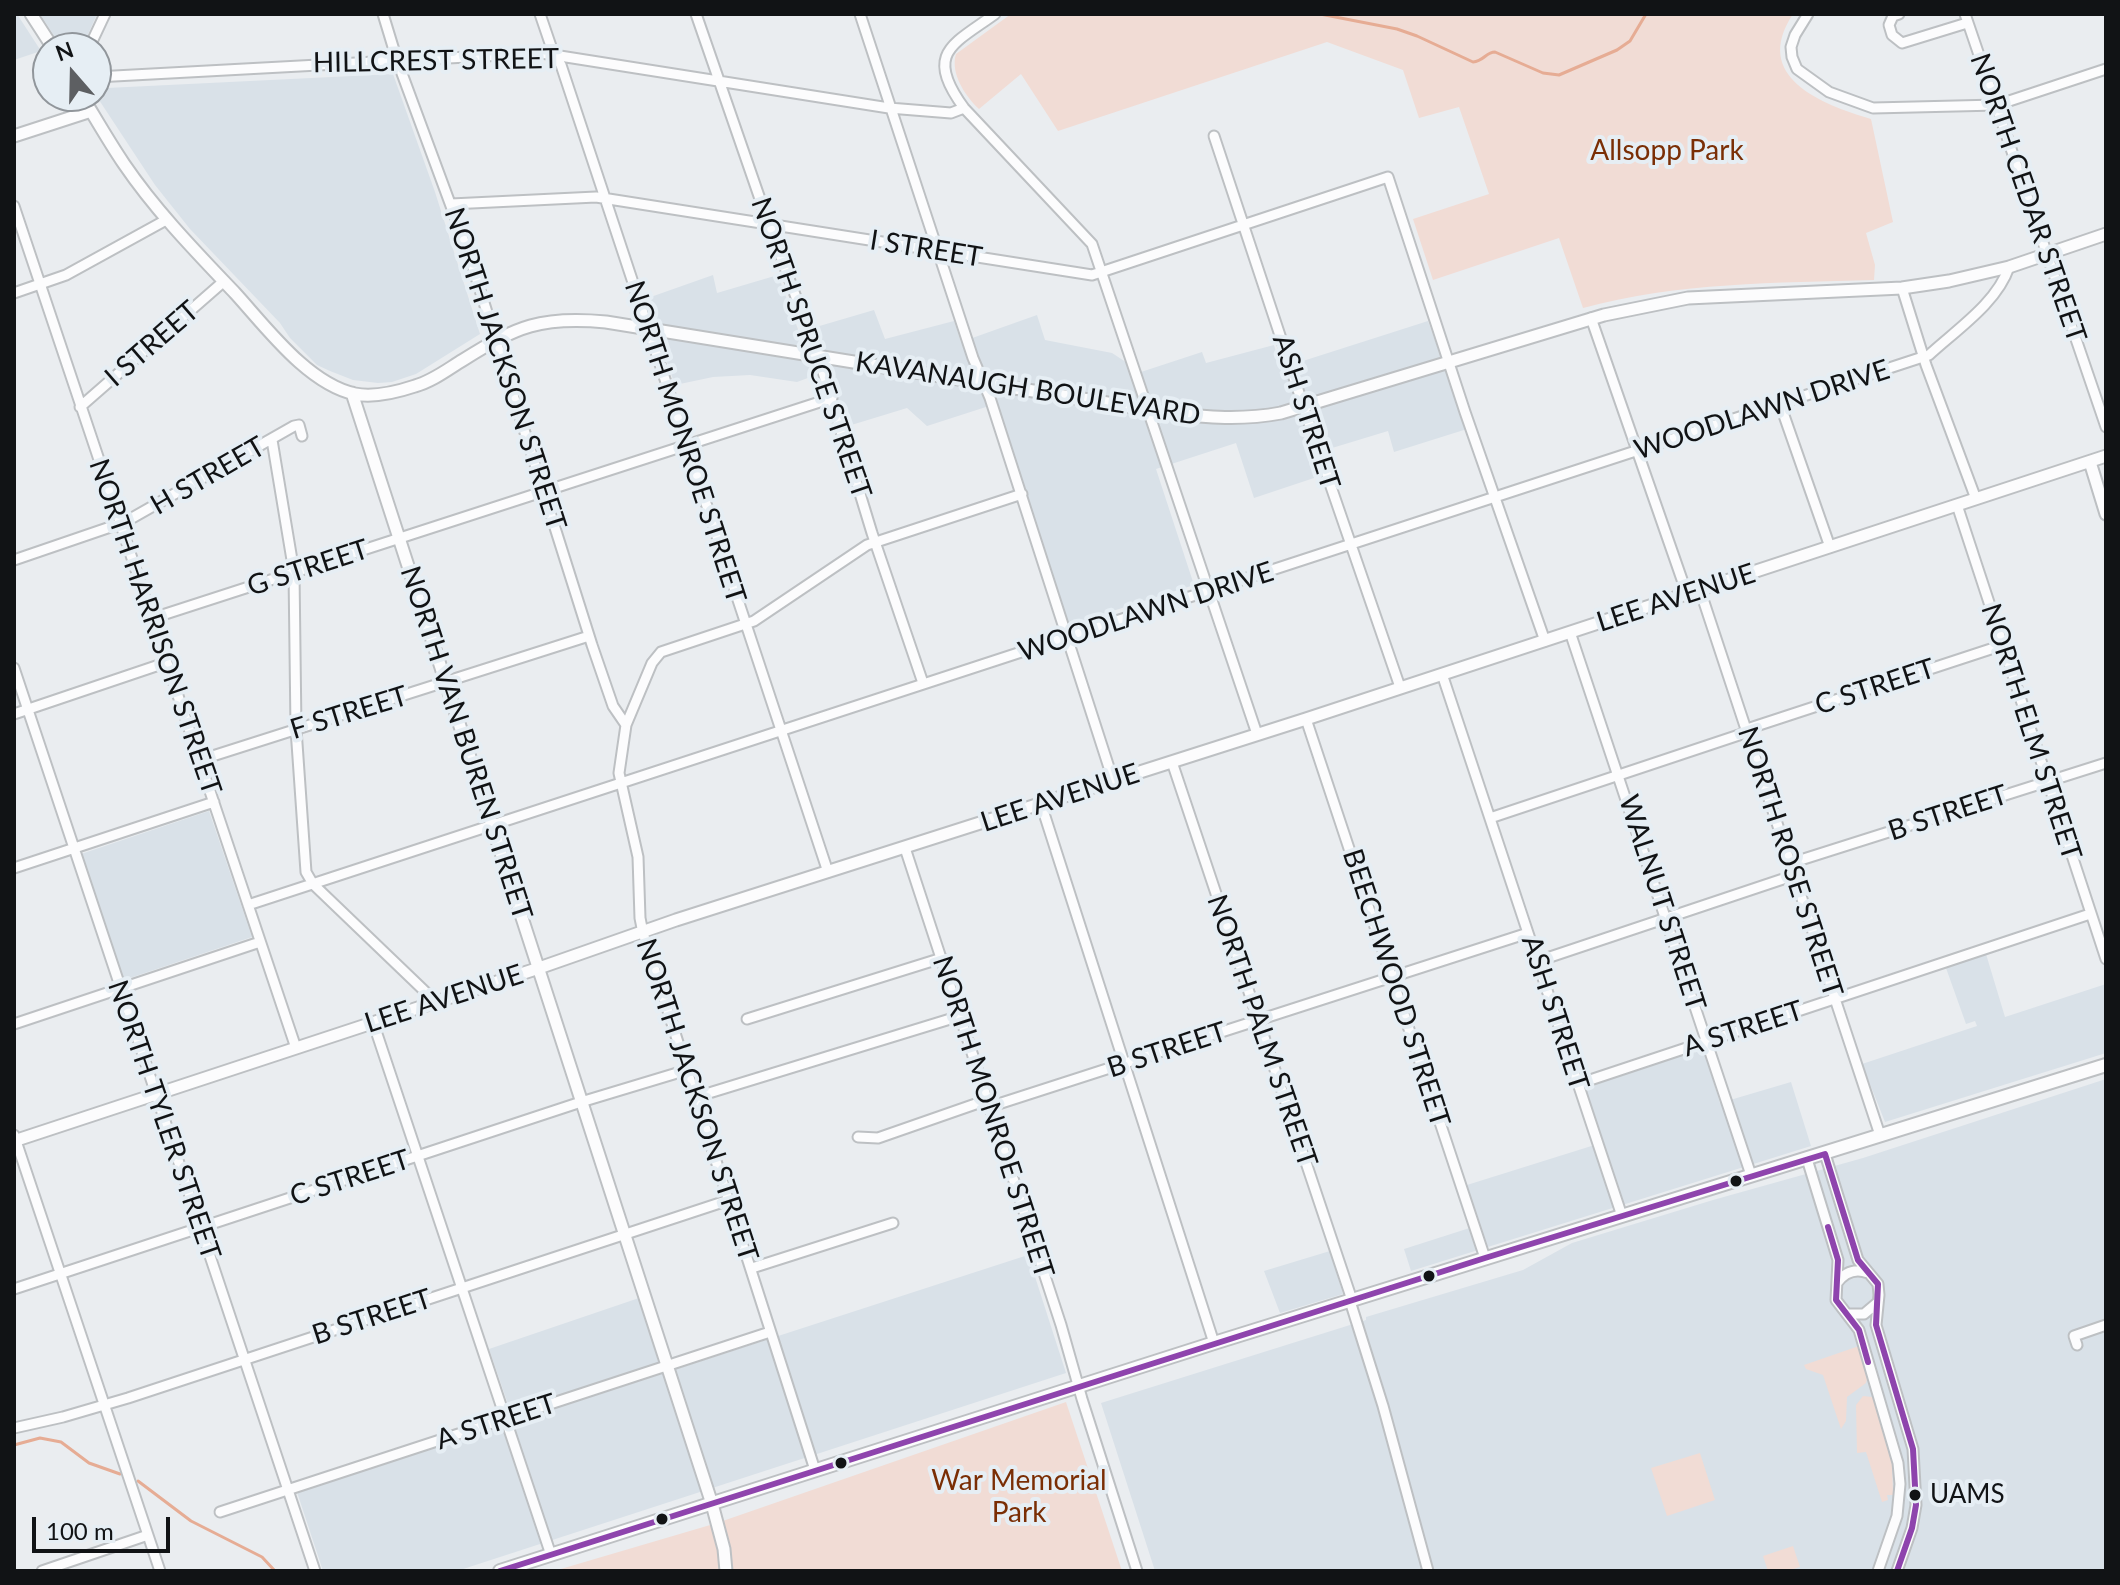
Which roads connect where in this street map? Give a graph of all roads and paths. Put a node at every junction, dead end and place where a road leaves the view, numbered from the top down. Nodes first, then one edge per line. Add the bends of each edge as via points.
1 (31, 14) edge
2 (383, 14) edge
3 (540, 14) edge
4 (696, 14) edge
5 (860, 14) edge
6 (995, 14) edge
7 (1808, 14) edge
8 (1899, 14) edge
9 (1966, 18) edge
10 (43, 32) edge
11 (554, 55) junction
12 (397, 60) junction
13 (2106, 69) edge
14 (112, 78) edge
15 (720, 82) junction
16 (1997, 105) junction
17 (889, 108) junction
18 (964, 108) junction
19 (64, 112) edge
20 (93, 112) edge
21 (14, 136) edge
22 (1214, 136) dead end
23 (605, 198) junction
24 (451, 204) junction
25 (14, 206) edge
26 (166, 220) junction
27 (769, 225) junction
28 (1245, 225) junction
29 (2106, 234) edge
30 (938, 251) junction
31 (2047, 253) junction
32 (2009, 267) junction
33 (1103, 272) junction
34 (223, 282) junction
35 (39, 285) junction
36 (1902, 288) junction
37 (14, 293) edge
38 (1591, 318) junction
39 (648, 330) junction
40 (496, 339) junction
41 (818, 356) junction
42 (1924, 357) junction
43 (1448, 361) junction
44 (983, 383) junction
45 (352, 393) junction
46 (832, 398) junction
47 (1780, 404) junction
48 (80, 407) junction
49 (1303, 407) junction
50 (1146, 409) junction
51 (2106, 427) edge
52 (302, 436) dead end
53 (272, 440) junction
54 (685, 446) junction
55 (1636, 452) junction
56 (2106, 456) edge
57 (2090, 462) junction
58 (544, 491) junction
59 (1022, 494) junction
60 (1496, 499) junction
61 (1976, 499) junction
62 (1957, 505) junction
63 (2106, 514) edge
64 (120, 525) junction
65 (399, 539) junction
66 (876, 542) junction
67 (1351, 546) junction
68 (1830, 547) junction
69 (14, 560) edge
70 (294, 572) junction
71 (1700, 590) junction
72 (1209, 592) junction
73 (1687, 594) junction
74 (150, 619) junction
75 (744, 623) junction
76 (1570, 632) junction
77 (589, 636) junction
78 (1066, 638) junction
79 (1545, 641) junction
80 (2003, 645) junction
81 (165, 663) junction
82 (14, 668) edge
83 (1442, 674) junction
84 (446, 682) junction
85 (923, 683) junction
86 (1400, 687) junction
87 (27, 709) junction
88 (14, 714) edge
89 (1306, 719) junction
90 (626, 725) junction
91 (296, 729) junction
92 (780, 730) junction
93 (1747, 730) junction
94 (1257, 734) junction
95 (200, 760) junction
96 (1172, 762) junction
97 (2106, 763) edge
98 (1620, 775) junction
99 (1113, 780) junction
100 (2048, 781) junction
101 (621, 783) junction
102 (214, 802) junction
103 (1041, 804) junction
104 (1490, 818) junction
105 (493, 823) junction
106 (75, 848) junction
107 (905, 848) junction
108 (1791, 863) junction
109 (14, 868) edge
110 (828, 872) junction
111 (1795, 875) junction
112 (313, 884) junction
113 (248, 905) junction
114 (2090, 914) junction
115 (1667, 918) junction
116 (643, 933) junction
117 (1528, 933) junction
118 (260, 942) junction
119 (942, 958) junction
120 (2106, 959) edge
121 (1538, 961) junction
122 (539, 968) junction
123 (1393, 977) junction
124 (119, 988) junction
125 (1834, 998) junction
126 (436, 1002) junction
127 (960, 1016) junction
128 (747, 1019) dead end
129 (1258, 1020) junction
130 (373, 1022) junction
131 (14, 1024) edge
132 (1707, 1041) junction
133 (296, 1048) junction
134 (1122, 1064) junction
135 (2106, 1065) edge
136 (687, 1070) junction
137 (1578, 1084) junction
138 (154, 1095) junction
139 (696, 1097) junction
140 (581, 1102) junction
141 (988, 1104) junction
142 (1880, 1135) junction
143 (858, 1137) dead end
144 (15, 1139) edge
145 (1825, 1154) junction
146 (417, 1157) junction
147 (1807, 1159) junction
148 (1751, 1175) junction
149 (729, 1200) junction
150 (1622, 1216) junction
151 (893, 1223) dead end
152 (199, 1228) junction
153 (623, 1233) junction
154 (1485, 1258) junction
155 (752, 1268) junction
156 (60, 1274) junction
157 (1869, 1274) junction
158 (1837, 1283) junction
159 (462, 1287) junction
160 (14, 1289) edge
161 (1351, 1300) junction
162 (1877, 1303) junction
163 (1848, 1314) junction
164 (2106, 1325) edge
165 (770, 1332) junction
166 (1214, 1343) junction
167 (2077, 1345) dead end
168 (245, 1359) junction
169 (666, 1366) junction
170 (1078, 1386) junction
171 (104, 1404) junction
172 (506, 1419) junction
173 (14, 1428) edge
174 (815, 1470) junction
175 (288, 1490) junction
176 (712, 1504) junction
177 (220, 1512) dead end
178 (148, 1535) junction
179 (551, 1555) junction
180 (42, 1571) edge
181 (160, 1571) edge
182 (315, 1571) edge
183 (500, 1571) edge
184 (726, 1571) edge
185 (1137, 1571) edge
186 (1428, 1571) edge
187 (1878, 1571) edge
188 (1897, 1571) edge

1 - 10 street
2 - 12 street, NORTH JACKSON STREET
3 - 11 street, NORTH MONROE STREET
4 - 15 street, NORTH SPRUCE STREET
5 - 17 street
6 - 18 street via 947,52 946,71
7 - 16 street via 1791,47 1794,65 1841,98 1885,109
8 - 9 street via 1889,25 1902,43
9 - 16 street, NORTH CEDAR STREET
11 - 12 street, HILLCREST STREET
11 - 15 street, HILLCREST STREET
11 - 23 street, NORTH MONROE STREET
12 - 14 street, HILLCREST STREET
12 - 24 street, NORTH JACKSON STREET
13 - 16 street
15 - 17 street, HILLCREST STREET
15 - 27 street, NORTH SPRUCE STREET
16 - 31 street, NORTH CEDAR STREET
17 - 18 street, HILLCREST STREET via 951,113
17 - 30 street
18 - 33 street via 1086,235
19 - 21 street
20 - 26 street
22 - 28 street, ASH STREET
23 - 24 street, I STREET
23 - 27 street, I STREET
23 - 39 street, NORTH MONROE STREET
24 - 40 street, NORTH JACKSON STREET
25 - 35 street, NORTH HARRISON STREET
26 - 34 street
26 - 35 street
27 - 30 street, I STREET
27 - 41 street, NORTH SPRUCE STREET
28 - 33 street, I STREET
28 - 43 street, I STREET via 1388,177
28 - 49 street, ASH STREET
29 - 31 street, KAVANAUGH BOULEVARD
30 - 33 street, I STREET via 1092,275
30 - 44 street
31 - 32 street, KAVANAUGH BOULEVARD
31 - 51 street, NORTH CEDAR STREET
32 - 36 street, KAVANAUGH BOULEVARD
32 - 42 street, WOODLAWN DRIVE via 1985,303
33 - 50 street
34 - 45 street via 293,355
34 - 48 street, I STREET
35 - 37 street
35 - 48 street, NORTH HARRISON STREET
36 - 38 street, KAVANAUGH BOULEVARD via 1688,298
36 - 42 street
38 - 43 street, KAVANAUGH BOULEVARD
38 - 55 street
39 - 40 street, KAVANAUGH BOULEVARD via 558,319
39 - 41 street, KAVANAUGH BOULEVARD
39 - 54 street, NORTH MONROE STREET
40 - 45 street, KAVANAUGH BOULEVARD via 418,385 375,395
40 - 58 street, NORTH JACKSON STREET
41 - 44 street, KAVANAUGH BOULEVARD
41 - 46 street, NORTH SPRUCE STREET
42 - 47 street, WOODLAWN DRIVE
42 - 61 street
43 - 49 street, KAVANAUGH BOULEVARD
43 - 60 street
44 - 50 street, KAVANAUGH BOULEVARD
44 - 59 street
45 - 65 street, NORTH VAN BUREN STREET
46 - 54 street, G STREET
46 - 66 street, NORTH SPRUCE STREET
47 - 55 street, WOODLAWN DRIVE
47 - 68 street
48 - 64 street, NORTH HARRISON STREET
49 - 50 street, KAVANAUGH BOULEVARD via 1231,420
49 - 67 street, ASH STREET
50 - 72 street
52 - 53 street, H STREET via 299,425
53 - 64 street, H STREET
53 - 70 street
54 - 58 street, G STREET
54 - 75 street, NORTH MONROE STREET
55 - 60 street, WOODLAWN DRIVE
55 - 73 street
56 - 57 street, LEE AVENUE
57 - 61 street, LEE AVENUE
57 - 63 street
58 - 65 street, G STREET
58 - 77 street, NORTH JACKSON STREET
59 - 66 street, NORTH JACKSON STREET
59 - 78 street
60 - 67 street, WOODLAWN DRIVE
60 - 79 street
61 - 62 street, LEE AVENUE
62 - 68 street, LEE AVENUE
62 - 80 street, NORTH ELM STREET
64 - 69 street, H STREET
64 - 74 street, NORTH HARRISON STREET
65 - 70 street, G STREET
65 - 84 street, NORTH VAN BUREN STREET
66 - 75 street, NORTH JACKSON STREET via 765,615
66 - 85 street, NORTH SPRUCE STREET
67 - 72 street, WOODLAWN DRIVE
67 - 86 street, ASH STREET
68 - 71 street, LEE AVENUE
70 - 74 street, G STREET
70 - 91 street
71 - 73 street, LEE AVENUE
71 - 93 street, NORTH ROSE STREET
72 - 78 street, WOODLAWN DRIVE
72 - 94 street
73 - 76 street, LEE AVENUE
74 - 81 street, NORTH HARRISON STREET
75 - 90 street, NORTH JACKSON STREET via 657,654
75 - 92 street, NORTH MONROE STREET
76 - 79 street, LEE AVENUE
76 - 98 street, WALNUT STREET
77 - 84 street, F STREET
77 - 90 street, NORTH JACKSON STREET via 613,706
78 - 85 street, WOODLAWN DRIVE
78 - 99 street
79 - 83 street, LEE AVENUE
80 - 93 street, C STREET
80 - 100 street, NORTH ELM STREET
81 - 87 street
81 - 95 street, NORTH HARRISON STREET
82 - 87 street, NORTH TYLER STREET
83 - 86 street, LEE AVENUE
83 - 104 street, ASH STREET
84 - 91 street, F STREET
84 - 105 street, NORTH VAN BUREN STREET
85 - 92 street, WOODLAWN DRIVE
86 - 89 street, LEE AVENUE
87 - 88 street
87 - 106 street, NORTH TYLER STREET
89 - 94 street, LEE AVENUE
89 - 123 street, BEECHWOOD STREET
90 - 101 street, NORTH JACKSON STREET
91 - 95 street, F STREET
91 - 112 street via 306,872
92 - 101 street, WOODLAWN DRIVE
92 - 110 street, NORTH MONROE STREET
93 - 98 street, C STREET
93 - 108 street, NORTH ROSE STREET
94 - 96 street, LEE AVENUE
95 - 102 street, NORTH HARRISON STREET
96 - 99 street, LEE AVENUE
96 - 129 street, NORTH PALM STREET
97 - 100 street, B STREET
98 - 104 street, C STREET
98 - 115 street, WALNUT STREET
99 - 103 street, LEE AVENUE
100 - 108 street, B STREET
100 - 114 street, NORTH ELM STREET
101 - 105 street, WOODLAWN DRIVE
101 - 116 street, NORTH JACKSON STREET via 638,857
102 - 106 street
102 - 113 street, NORTH HARRISON STREET
103 - 107 street, LEE AVENUE
103 - 134 street
104 - 117 street, ASH STREET
105 - 112 street, WOODLAWN DRIVE
105 - 122 street, NORTH VAN BUREN STREET
106 - 109 street
106 - 124 street, NORTH TYLER STREET
107 - 110 street, LEE AVENUE
107 - 119 street, NORTH MONROE STREET
108 - 111 street, NORTH ROSE STREET
110 - 116 street, LEE AVENUE
111 - 115 street
111 - 125 street, NORTH ROSE STREET
112 - 113 street, WOODLAWN DRIVE
112 - 126 street
113 - 118 street, NORTH HARRISON STREET
114 - 120 street, NORTH ELM STREET
114 - 125 street, A STREET
115 - 121 street
115 - 132 street, WALNUT STREET
116 - 122 street, LEE AVENUE
116 - 136 street, NORTH JACKSON STREET
117 - 121 street, ASH STREET
117 - 123 street, B STREET
118 - 124 street
118 - 133 street, NORTH HARRISON STREET
119 - 127 street, NORTH MONROE STREET
119 - 128 street
121 - 137 street, ASH STREET
122 - 126 street, LEE AVENUE
122 - 140 street, NORTH VAN BUREN STREET
123 - 129 street, B STREET
123 - 154 street, BEECHWOOD STREET
124 - 131 street
124 - 138 street, NORTH TYLER STREET
125 - 132 street, A STREET
125 - 142 street, NORTH ROSE STREET
126 - 130 street, LEE AVENUE
127 - 139 street
127 - 141 street, NORTH MONROE STREET
129 - 134 street, B STREET
129 - 161 street, NORTH PALM STREET
130 - 133 street, LEE AVENUE
130 - 146 street
132 - 137 street, A STREET
132 - 148 street, WALNUT STREET
133 - 138 street, LEE AVENUE
134 - 141 street, B STREET
134 - 166 street
135 - 142 main road
136 - 139 street, NORTH JACKSON STREET
136 - 140 street, C STREET
137 - 150 street, ASH STREET
138 - 144 street, LEE AVENUE
138 - 152 street, NORTH TYLER STREET
139 - 149 street, NORTH JACKSON STREET
140 - 146 street, C STREET
140 - 153 street, NORTH VAN BUREN STREET
141 - 143 street, B STREET via 878,1138
141 - 170 street, NORTH MONROE STREET
142 - 145 main road
144 - 156 street
145 - 147 main road
145 - 157 street via 1858,1260
146 - 152 street, C STREET
146 - 159 street
147 - 148 main road
147 - 158 street via 1838,1260
148 - 150 main road
149 - 153 street, B STREET
149 - 155 street, NORTH JACKSON STREET
150 - 154 main road
151 - 155 street
152 - 156 street, C STREET
152 - 168 street, NORTH TYLER STREET
153 - 159 street, B STREET
153 - 169 street, NORTH VAN BUREN STREET
154 - 161 main road
155 - 165 street, NORTH JACKSON STREET
156 - 160 street, C STREET
156 - 171 street
157 - 158 street via 1856,1270
157 - 162 street via 1878,1284
158 - 163 street via 1836,1300
159 - 168 street, B STREET
159 - 172 street
161 - 166 main road
161 - 186 street, NORTH PALM STREET
162 - 163 street via 1864,1314
162 - 188 street via 1876,1325 1916,1476 1912,1528
163 - 187 street via 1859,1330 1900,1475 1897,1516
164 - 167 street via 2074,1336
165 - 169 street, A STREET
165 - 174 street, NORTH JACKSON STREET
166 - 170 main road
168 - 171 street, B STREET
168 - 175 street, NORTH TYLER STREET
169 - 172 street, A STREET
169 - 176 street, NORTH VAN BUREN STREET
170 - 174 main road
170 - 185 street, NORTH MONROE STREET
171 - 173 street, B STREET
171 - 178 street
172 - 175 street, A STREET
172 - 179 street
174 - 176 main road
175 - 177 street, A STREET
175 - 182 street, NORTH TYLER STREET
176 - 179 main road
176 - 184 street, NORTH VAN BUREN STREET
178 - 180 street
178 - 181 street
179 - 183 main road

